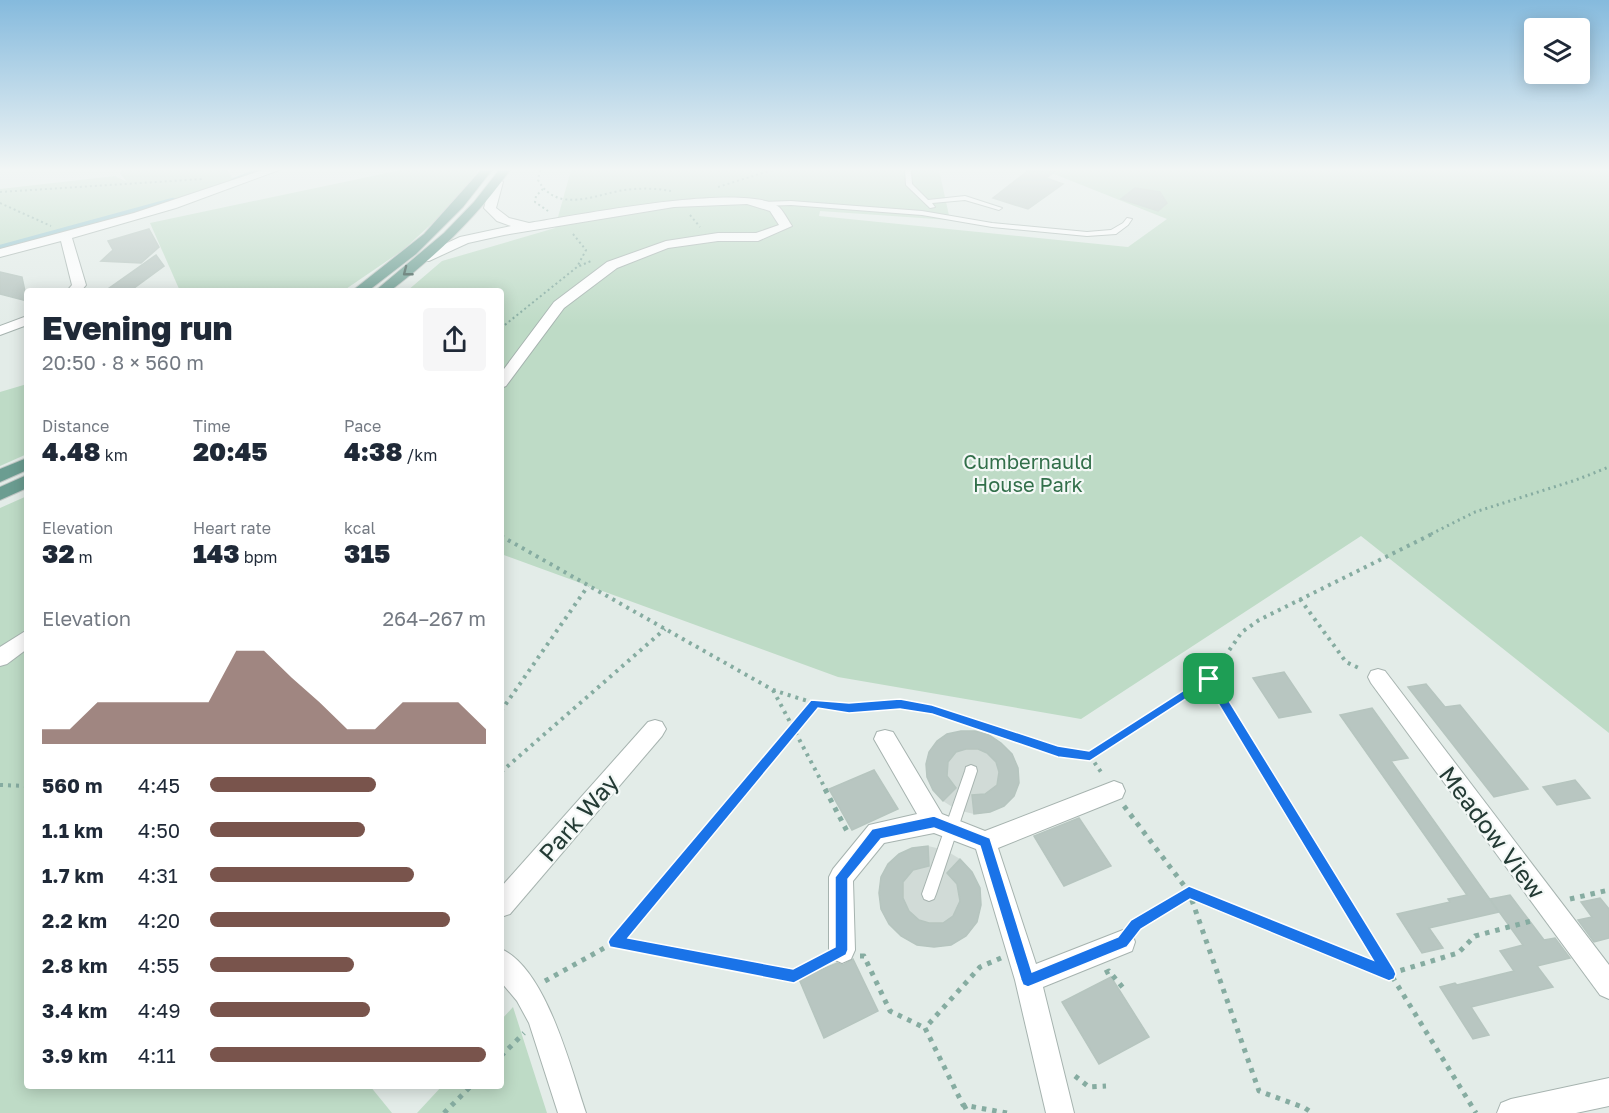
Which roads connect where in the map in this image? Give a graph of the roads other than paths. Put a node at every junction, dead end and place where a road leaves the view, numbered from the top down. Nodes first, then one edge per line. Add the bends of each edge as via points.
1 (117, 222) edge
2 (442, 222) edge
3 (462, 222) edge
4 (508, 222) edge
5 (560, 222) edge
6 (783, 222) edge
7 (975, 222) edge
8 (1127, 222) edge
9 (536, 226) junction
10 (66, 238) junction
11 (0, 254) edge
12 (425, 258) junction
13 (76, 288) edge
14 (362, 288) edge
15 (386, 288) edge
16 (24, 321) edge
17 (0, 331) edge
18 (504, 379) edge
19 (24, 465) edge
20 (0, 476) edge
21 (24, 482) edge
22 (0, 494) edge
23 (24, 640) edge
24 (0, 658) edge
25 (1378, 677) road end
26 (655, 729) dead end
27 (885, 739) dead end
28 (971, 771) dead end
29 (1114, 791) road end
30 (943, 825) junction
31 (985, 842) junction
32 (929, 894) dead end
33 (504, 902) edge
34 (1123, 942) road end
35 (842, 950) road end
36 (504, 966) edge
37 (1028, 980) junction
38 (1609, 986) edge
39 (1609, 1092) edge
40 (572, 1113) edge
41 (1060, 1113) edge
42 (1511, 1113) edge

1 - 10 street
2 - 14 main road
3 - 12 main road
4 - 9 street
5 - 9 street
6 - 18 street via 786,226 758,237 718,237 666,245 612,265 559,305
7 - 8 lane via 1087,234 1113,232
9 - 12 street via 465,240
10 - 11 street
10 - 13 street via 79,285
12 -> 15 main road
16 - 17 street
19 - 20 main road
21 - 22 main road
23 - 24 street
25 - 38 street, Meadow View
26 - 33 street, Park Way
27 - 30 street
28 - 30 lane
29 - 31 street
30 - 31 street
30 - 32 lane
30 - 35 street via 877,834 841,877
31 - 37 street
34 - 37 street
36 - 40 street via 540,1017
37 - 41 street
39 - 42 street

